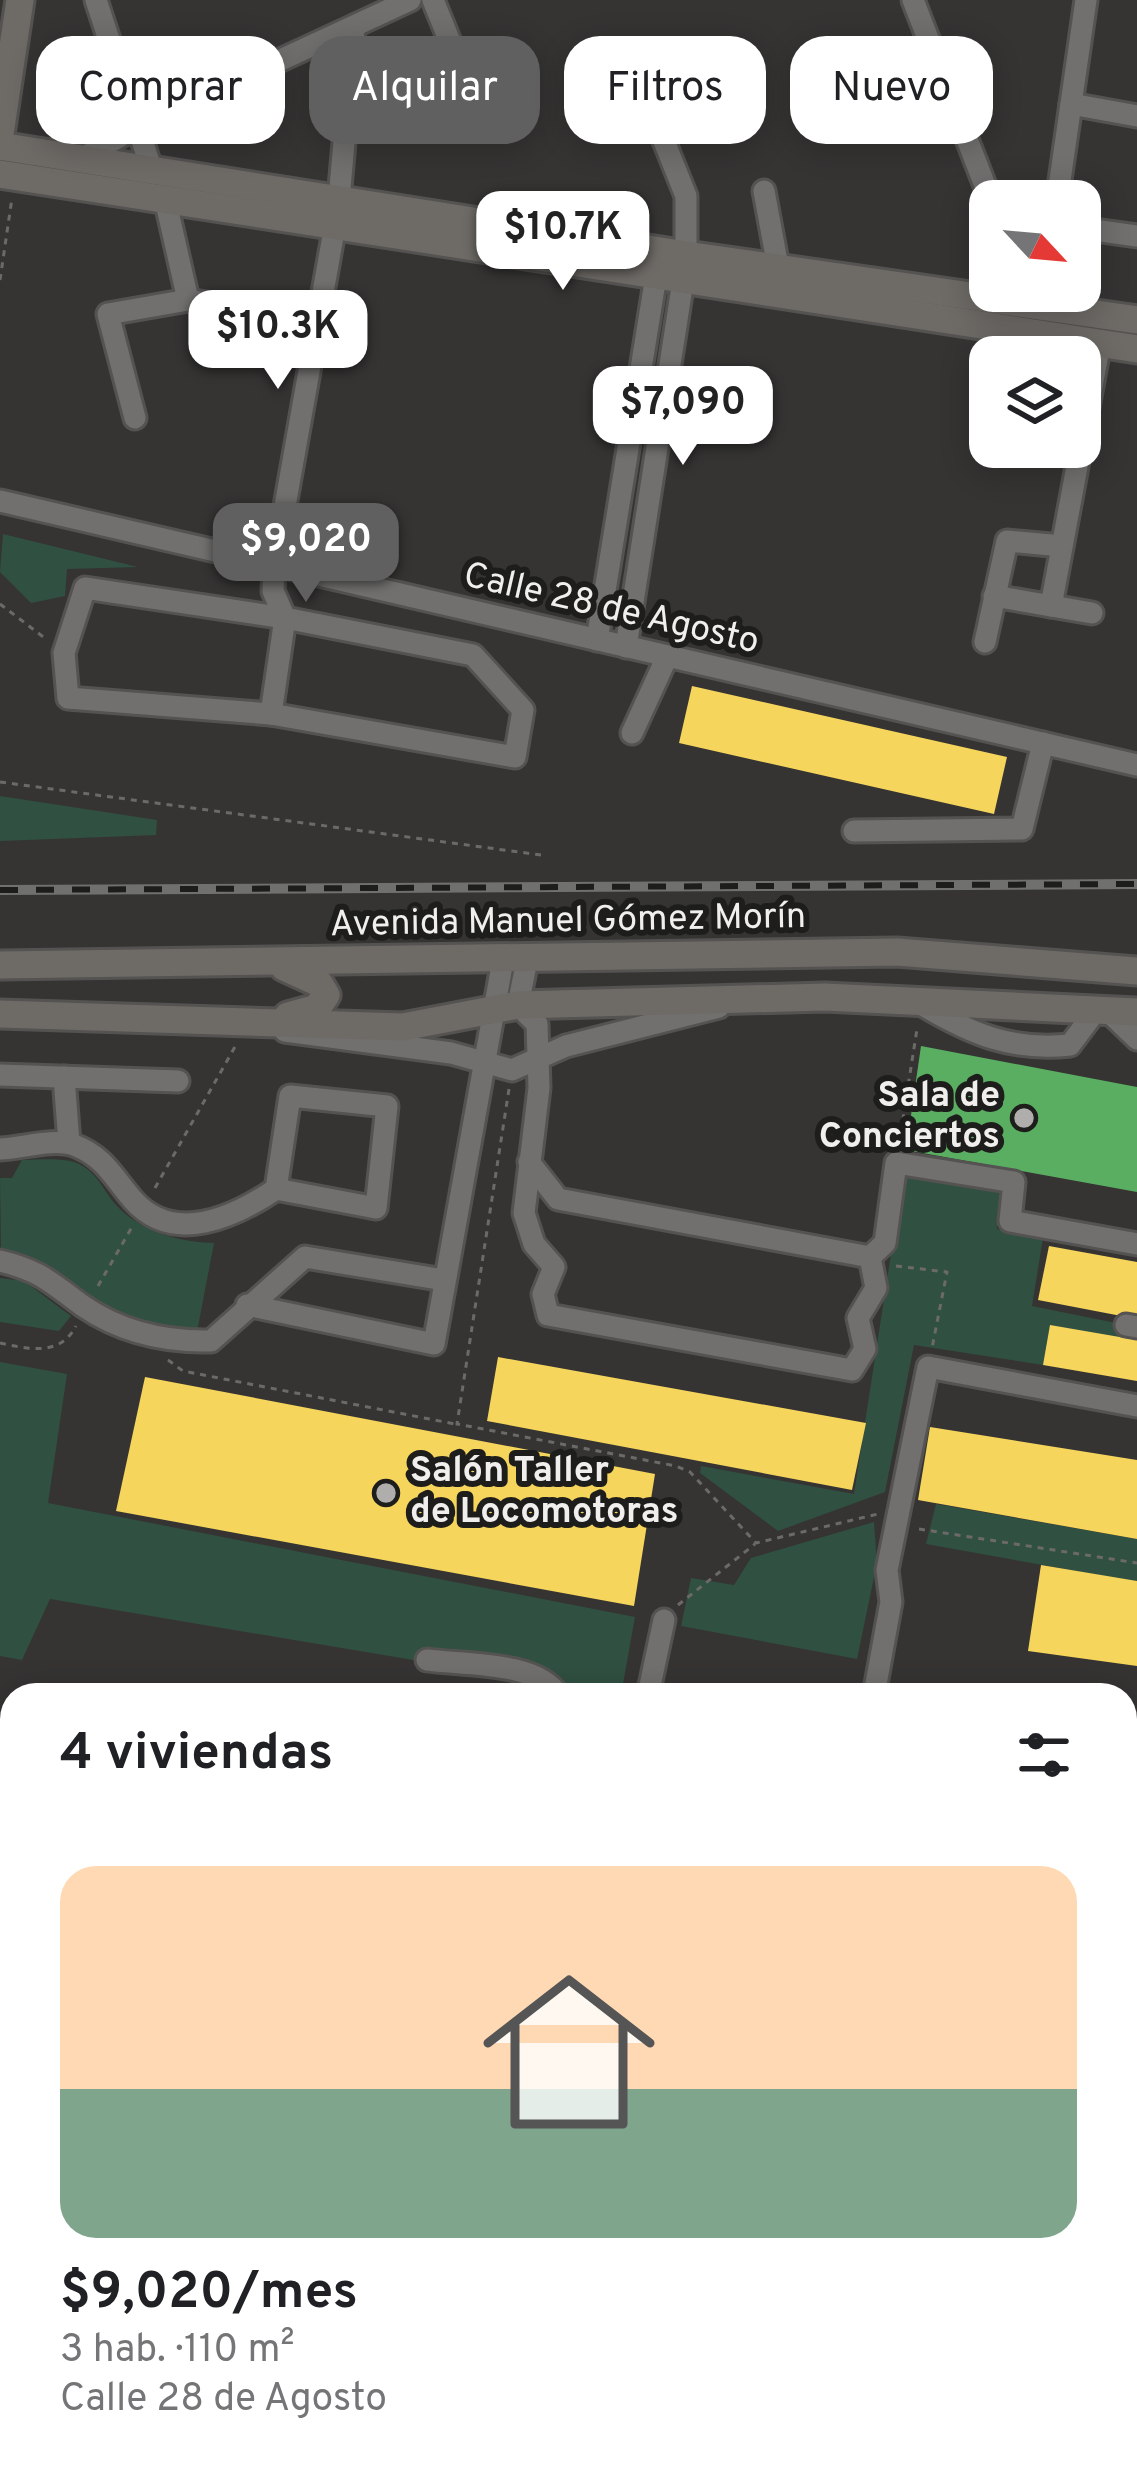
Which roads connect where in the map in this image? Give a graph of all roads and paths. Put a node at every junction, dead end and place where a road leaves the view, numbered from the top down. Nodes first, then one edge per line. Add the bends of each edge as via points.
1 (20, 0) edge
2 (96, 0) edge
3 (410, 0) edge
4 (434, 0) edge
5 (913, 0) edge
6 (1086, 0) edge
7 (380, 6) edge
8 (354, 28) junction
9 (107, 36) edge
10 (448, 36) edge
11 (285, 59) edge
12 (1071, 104) junction
13 (1, 116) edge
14 (1137, 116) edge
15 (107, 144) edge
16 (142, 144) edge
17 (665, 144) edge
18 (0, 146) edge
19 (83, 158) junction
20 (151, 168) junction
21 (0, 175) edge
22 (983, 180) edge
23 (1060, 180) edge
24 (764, 191) dead end
25 (166, 203) junction
26 (337, 212) junction
27 (1101, 231) edge
28 (1137, 236) edge
29 (778, 267) junction
30 (675, 271) junction
31 (969, 290) edge
32 (188, 300) junction
33 (1100, 312) edge
34 (1137, 320) edge
35 (319, 322) junction
36 (1059, 336) edge
37 (1101, 343) edge
38 (1137, 349) edge
39 (135, 418) dead end
40 (1077, 468) edge
41 (0, 501) edge
42 (1062, 547) junction
43 (274, 568) junction
44 (994, 596) junction
45 (0, 604) edge
46 (1051, 605) junction
47 (1092, 613) dead end
48 (285, 618) junction
49 (597, 640) junction
50 (985, 642) dead end
51 (626, 647) junction
52 (64, 653) junction
53 (667, 657) junction
54 (272, 714) junction
55 (632, 733) dead end
56 (1042, 743) junction
57 (1137, 765) edge
58 (0, 782) edge
59 (854, 831) dead end
60 (541, 855) dead end
61 (515, 960) junction
62 (267, 962) junction
63 (0, 965) edge
64 (1137, 970) edge
65 (743, 1001) junction
66 (921, 1004) junction
67 (506, 1008) junction
68 (1119, 1012) edge
69 (0, 1014) edge
70 (242, 1020) junction
71 (1137, 1039) edge
72 (536, 1062) junction
73 (485, 1066) junction
74 (512, 1070) junction
75 (0, 1075) edge
76 (64, 1077) junction
77 (178, 1081) dead end
78 (69, 1143) junction
79 (0, 1149) edge
80 (529, 1162) junction
81 (896, 1163) junction
82 (276, 1189) junction
83 (1137, 1244) edge
84 (878, 1250) junction
85 (0, 1261) edge
86 (444, 1280) junction
87 (247, 1305) junction
88 (170, 1342) junction
89 (928, 1367) junction
90 (1137, 1406) edge
91 (457, 1424) junction
92 (896, 1526) junction
93 (756, 1543) junction
94 (1137, 1563) edge
95 (664, 1620) joint
96 (427, 1660) dead end
97 (544, 1683) edge
98 (650, 1683) edge
99 (876, 1683) edge

1 - 13 main road
2 - 9 street
3 - 7 street
4 - 10 street
5 - 22 street
6 - 12 street
7 - 8 street
8 - 11 street
8 - 26 street
12 - 14 street
12 - 23 street
15 - 19 street
16 - 20 street
17 - 30 street via 686,196
18 - 19 main road
19 - 20 main road
20 - 26 main road
21 - 25 main road
24 - 29 street
25 - 26 main road
25 - 32 street
26 - 30 main road
26 - 35 street
27 - 28 street
29 - 30 main road
29 - 31 main road
30 - 36 main road
30 - 49 street
30 - 51 street
32 - 35 street
32 - 39 street via 108,314
33 - 34 main road
35 - 43 street
37 - 38 main road
40 - 42 street
41 - 43 street, Calle 28 de Agosto
42 - 44 street via 1007,541
42 - 46 street
43 - 48 street
43 - 49 street, Calle 28 de Agosto
44 - 46 street
44 - 50 street
45 - 52 path
46 - 47 street
48 - 52 street via 85,588
48 - 54 street
48 - 54 street via 473,655 523,710 515,757
49 - 51 street, Calle 28 de Agosto
51 - 53 street, Calle 28 de Agosto
52 - 54 street via 68,698
53 - 55 street
53 - 56 street, Calle 28 de Agosto
56 - 57 street, Calle 28 de Agosto
56 - 59 street via 1022,829
58 - 60 path
61 - 62 main road, Avenida Manuel Gómez Morín
61 - 64 main road, Avenida Manuel Gómez Morín via 897,952
61 - 67 street
62 - 63 main road, Avenida Manuel Gómez Morín
62 - 70 main road via 319,983 324,1002 292,1016
65 - 66 main road
65 - 67 main road
65 - 72 street via 566,1046
66 - 68 main road
66 - 81 path
67 - 70 main road via 403,1027
67 - 72 street via 537,1024
67 - 73 street
68 - 71 street
69 - 70 main road
70 - 73 street via 315,1039 451,1053
72 - 74 street
72 - 80 street
73 - 74 street
73 - 86 street
74 - 91 path
75 - 76 street
76 - 77 street
76 - 78 street
78 - 79 street
78 - 82 street via 107,1162 136,1205 182,1225 236,1217
80 - 84 street via 558,1198
80 - 84 street via 524,1213 534,1244 554,1267 543,1294 548,1315 851,1370 865,1348 858,1318 876,1288
81 - 83 street via 1014,1182 1010,1221
81 - 84 street
82 - 82 street via 376,1208 387,1106 290,1096
84 - 89 path via 894,1265 947,1272
85 - 88 street via 41,1271 85,1307
86 - 87 street via 305,1257
86 - 87 street via 434,1344
87 - 88 street via 211,1341
88 - 91 path via 166,1357 183,1371
89 - 90 street
89 - 92 street
91 - 93 path via 676,1466
92 - 93 path via 883,1514 866,1514
92 - 94 path
92 - 99 street
93 - 95 path
95 - 98 street
96 - 97 street via 530,1674

